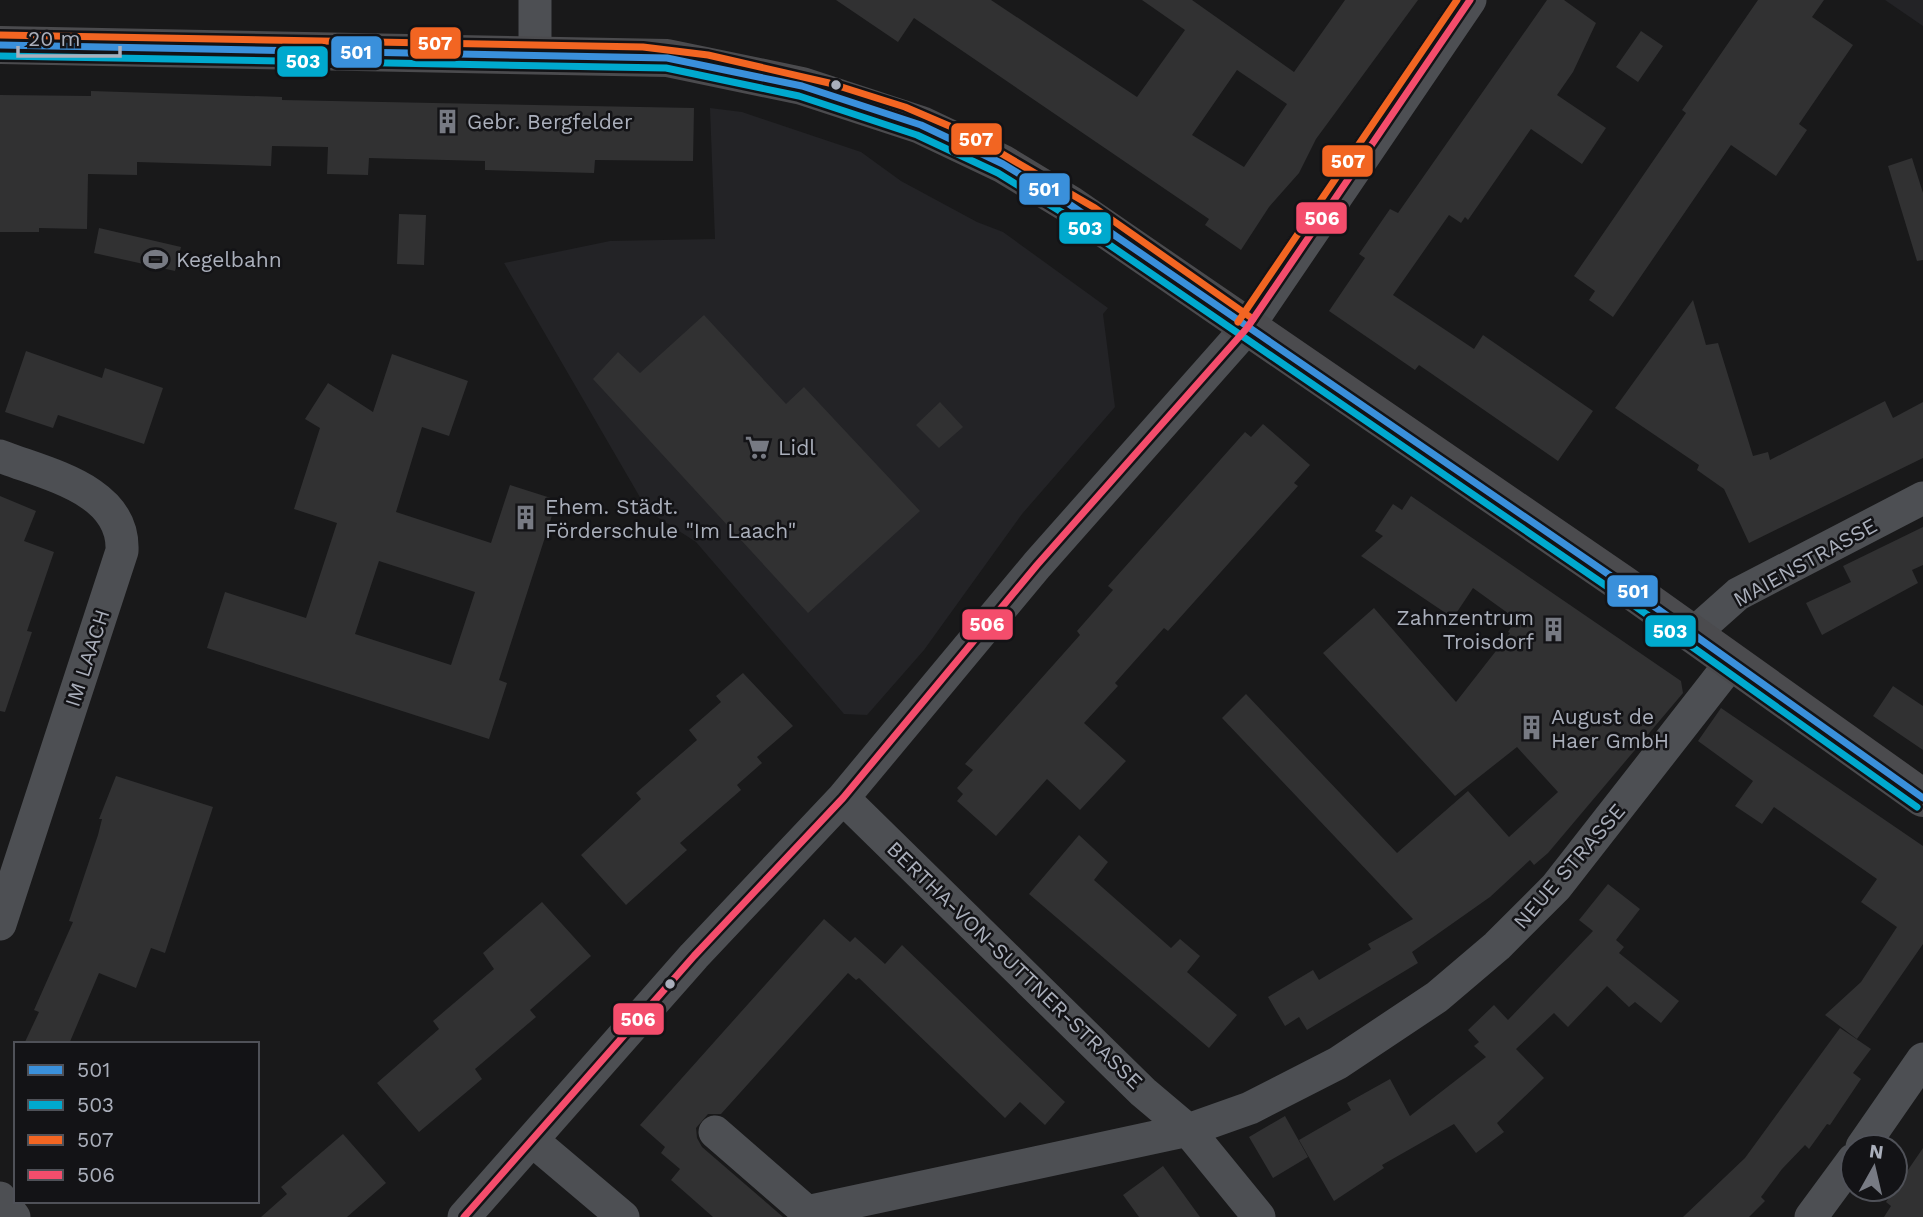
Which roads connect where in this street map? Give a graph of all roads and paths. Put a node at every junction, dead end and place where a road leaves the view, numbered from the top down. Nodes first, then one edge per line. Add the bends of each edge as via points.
1 (535, 0) edge
2 (1470, 0) edge
3 (0, 45) edge
4 (535, 55) junction
5 (1247, 328) junction
6 (0, 456) edge
7 (1923, 498) edge
8 (1693, 634) junction
9 (1731, 663) junction
10 (843, 798) junction
11 (1923, 798) edge
12 (0, 924) edge
13 (1923, 1059) edge
14 (1188, 1130) junction
15 (715, 1132) dead end
16 (1872, 1133) edge
17 (533, 1141) junction
18 (1839, 1179) edge
19 (0, 1198) edge
20 (14, 1217) edge
21 (464, 1217) edge
22 (623, 1217) edge
23 (1258, 1217) edge
24 (1811, 1217) edge

1 - 4 street
2 - 5 street
3 - 4 main road
4 - 5 main road via 667,58 712,66 806,88 921,125 1048,191
5 - 8 main road
5 - 10 street via 1037,565
6 - 12 street, IM LAACH via 88,491 116,517 123,539
7 - 8 street, MAIENSTRASSE via 1738,594
8 - 9 main road
9 - 11 main road
9 - 14 street, NEUE STRASSE via 1556,887 1497,946 1437,997 1338,1063 1250,1108
10 - 14 street, BERTHA-VON-SUTTNER-STRASSE via 1143,1092
10 - 17 street via 695,956
13 - 16 street
14 - 15 street via 807,1212
14 - 23 street, BERTHA-VON-SUTTNER-STRASSE
17 - 21 street
17 - 22 street
18 - 24 street
19 - 20 street

